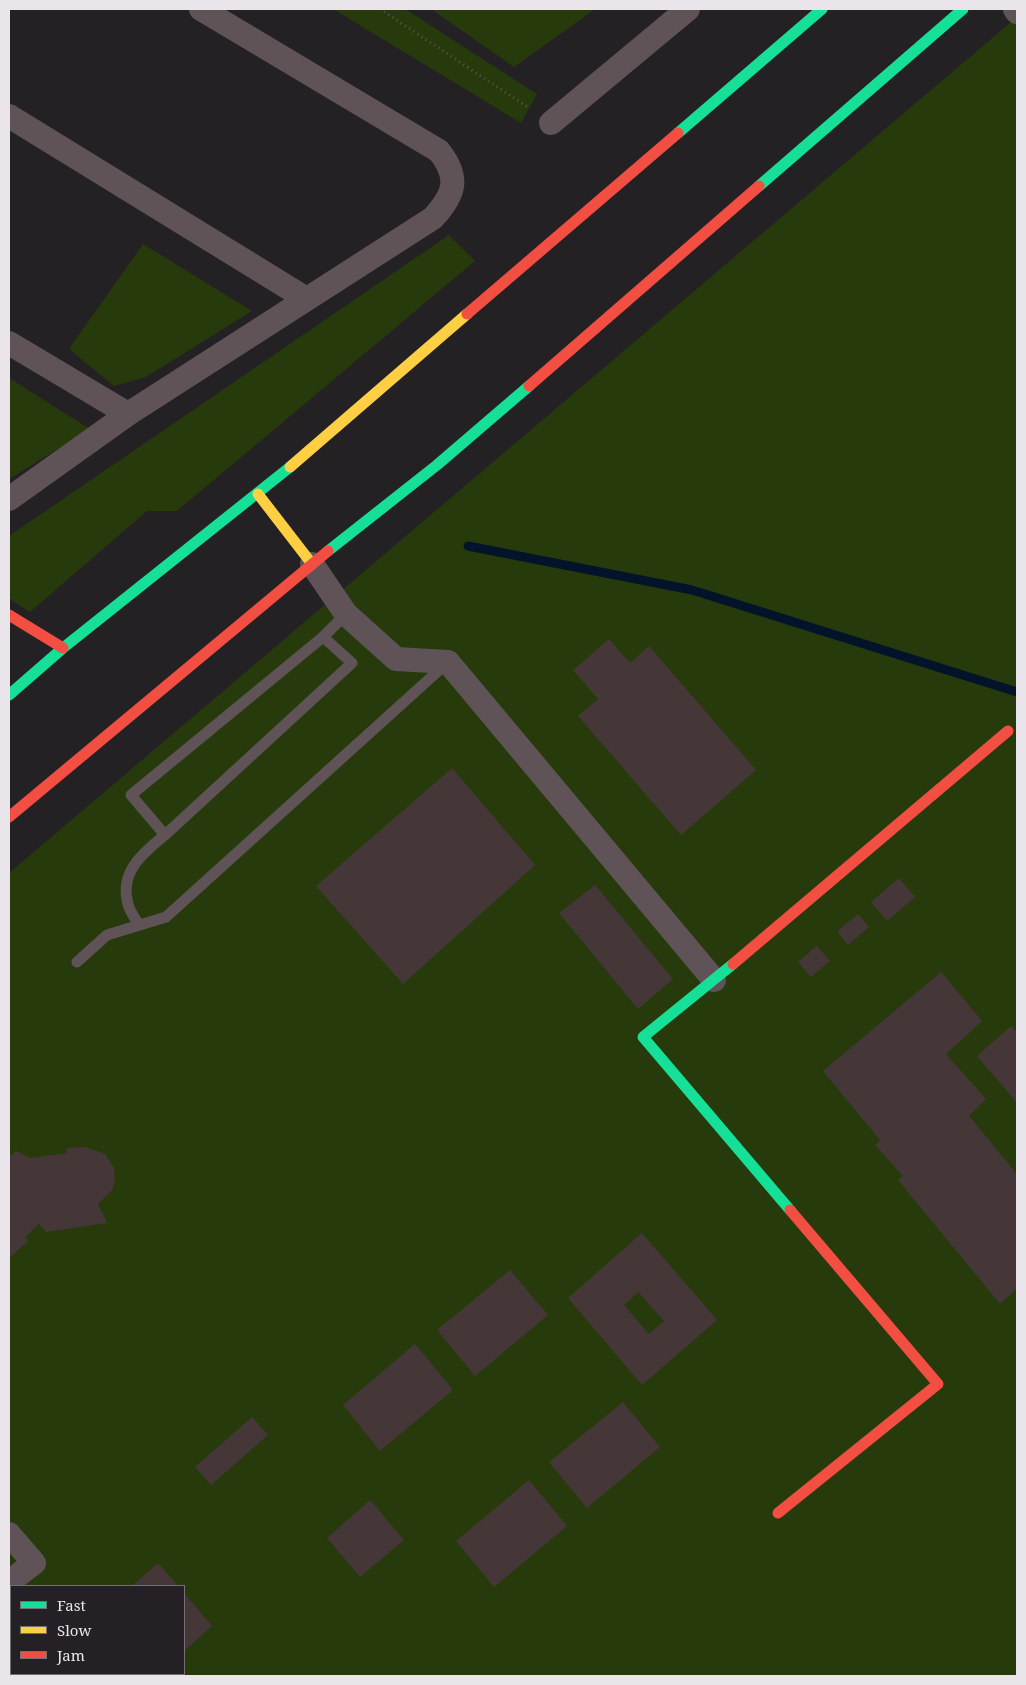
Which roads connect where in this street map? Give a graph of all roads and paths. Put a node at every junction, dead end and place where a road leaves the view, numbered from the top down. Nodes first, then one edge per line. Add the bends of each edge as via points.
1 (201, 9) edge
2 (380, 9) edge
3 (688, 9) edge
4 (822, 9) edge
5 (963, 9) edge
6 (1015, 9) edge
7 (1017, 12) edge
8 (9, 116) edge
9 (551, 123) joint
10 (306, 298) junction
11 (9, 343) edge
12 (128, 414) junction
13 (258, 494) junction
14 (9, 499) edge
15 (312, 564) junction
16 (346, 614) junction
17 (9, 615) edge
18 (323, 636) junction
19 (63, 648) junction
20 (448, 662) junction
21 (10, 692) edge
22 (1008, 731) dead end
23 (9, 817) edge
24 (165, 835) junction
25 (139, 925) junction
26 (77, 962) dead end
27 (714, 980) junction
28 (778, 1514) dead end
29 (9, 1534) edge
30 (9, 1582) edge

1 - 10 street via 439,151 449,164 454,183 446,204 433,218
2 - 9 path
3 - 9 street
4 - 13 main road
5 - 15 main road via 437,465
6 - 7 street
8 - 10 street
10 - 12 street
11 - 12 street
12 - 14 street
13 - 15 main road
13 - 19 main road
15 - 16 street
15 - 23 main road
16 - 18 lane
16 - 20 street via 396,659
17 - 19 main road
18 - 24 lane via 352,663
18 - 24 lane via 131,795
19 - 21 main road
20 - 25 lane via 166,917
20 - 27 street
22 - 27 main road
24 - 25 lane via 140,855 130,872 128,905
25 - 26 lane via 107,935
27 - 28 main road via 643,1037 938,1384
29 - 30 street via 34,1563

